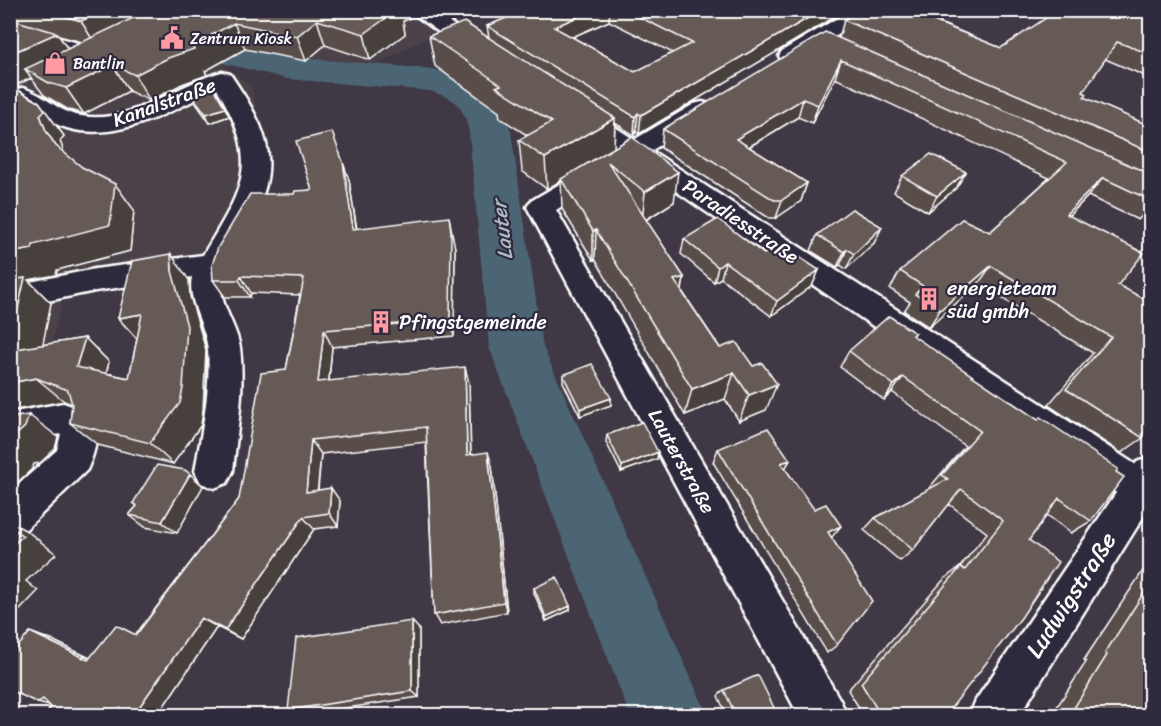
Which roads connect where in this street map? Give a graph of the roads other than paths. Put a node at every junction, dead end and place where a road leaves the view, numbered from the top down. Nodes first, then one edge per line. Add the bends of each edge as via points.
1 (418, 10) edge
2 (866, 10) edge
3 (10, 28) edge
4 (121, 47) edge
5 (100, 57) junction
6 (504, 66) edge
7 (767, 70) edge
8 (71, 71) edge
9 (25, 93) edge
10 (554, 98) edge
11 (716, 100) edge
12 (634, 149) junction
13 (212, 264) junction
14 (10, 298) edge
15 (10, 428) edge
16 (214, 471) dead end
17 (1147, 486) edge
18 (10, 518) edge
19 (824, 716) edge
20 (992, 716) edge

1 - 6 street
2 - 7 street via 829,44
3 - 5 street
4 - 5 street
5 - 8 street
9 - 13 street, Kanalstraße via 72,122 92,126 128,118 222,79 243,111 259,166 256,188
10 - 12 street, Paradiesstraße
11 - 12 street
12 - 17 street, Paradiesstraße
12 - 19 street, Lauterstraße via 541,207
13 - 14 street via 95,280
13 - 16 street, Kanalstraße via 206,286 222,335 223,392
15 - 18 street via 63,418 80,424 74,458
17 - 20 street, Ludwigstraße

